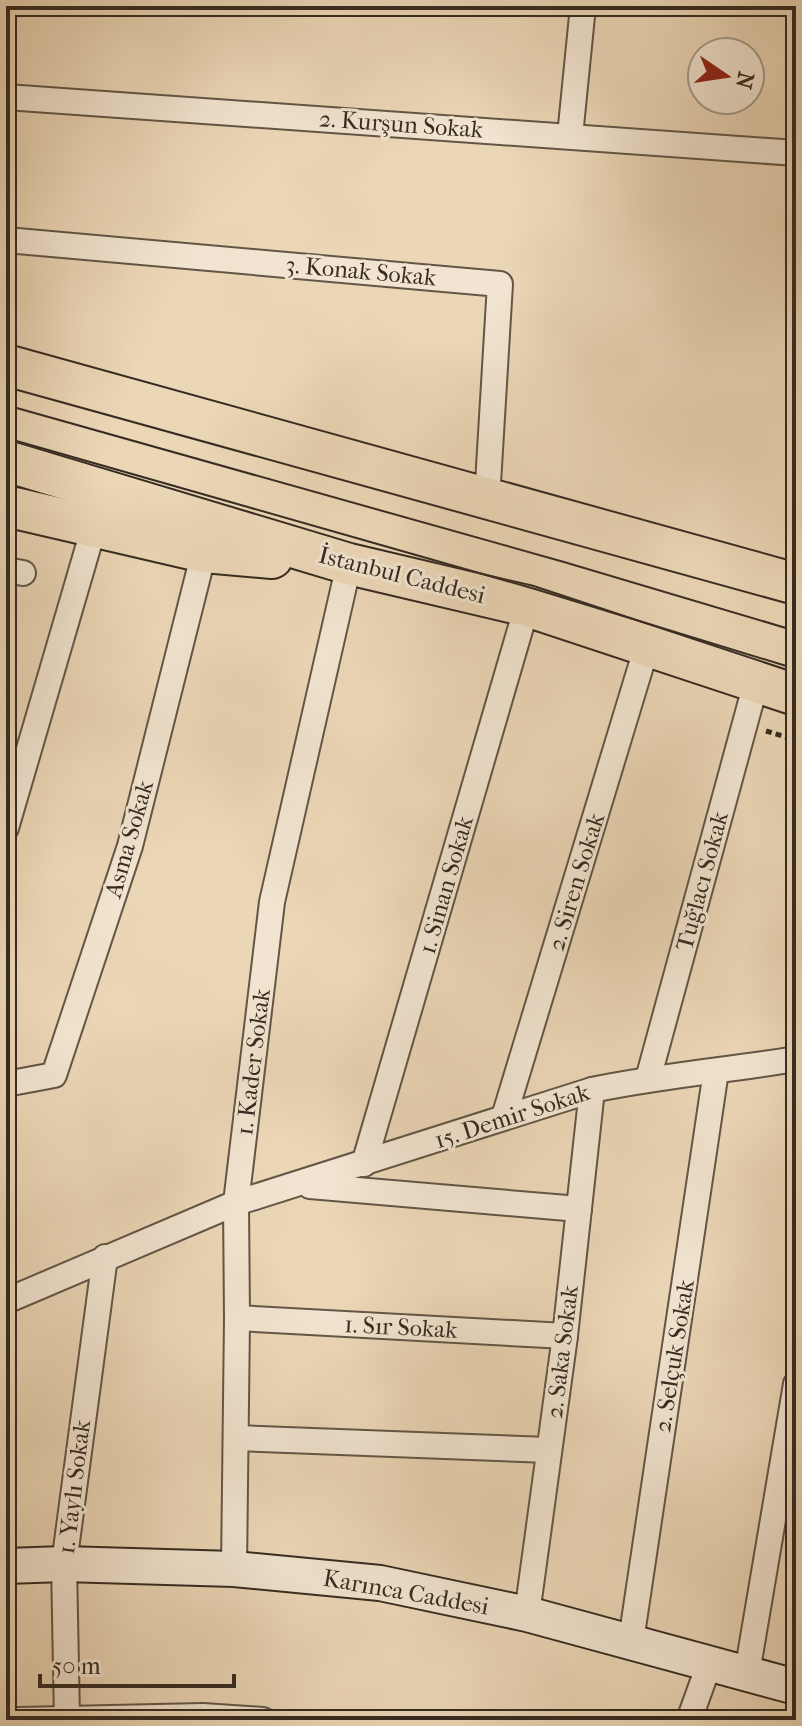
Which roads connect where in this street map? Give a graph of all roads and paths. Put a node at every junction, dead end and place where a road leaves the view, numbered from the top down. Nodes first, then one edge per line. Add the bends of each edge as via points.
1 (583, 6) edge
2 (6, 97) edge
3 (570, 136) junction
4 (796, 153) edge
5 (6, 240) edge
6 (11, 365) edge
7 (6, 461) edge
8 (487, 500) junction
9 (6, 506) edge
10 (94, 527) junction
11 (204, 552) junction
12 (349, 564) junction
13 (796, 584) edge
14 (527, 606) junction
15 (647, 646) junction
16 (756, 683) junction
17 (796, 695) edge
18 (6, 828) edge
19 (796, 1059) edge
20 (716, 1071) junction
21 (648, 1079) junction
22 (6, 1084) edge
23 (592, 1090) junction
24 (504, 1117) junction
25 (364, 1164) junction
26 (296, 1185) junction
27 (236, 1203) junction
28 (579, 1209) junction
29 (105, 1257) junction
30 (6, 1301) edge
31 (237, 1318) junction
32 (565, 1336) junction
33 (796, 1384) edge
34 (236, 1438) junction
35 (549, 1450) junction
36 (64, 1564) junction
37 (6, 1566) edge
38 (234, 1569) junction
39 (527, 1614) junction
40 (631, 1641) junction
41 (710, 1662) junction
42 (747, 1673) junction
43 (796, 1687) edge
44 (202, 1718) edge
45 (81, 1719) edge
46 (18, 1720) edge
47 (263, 1720) edge
48 (689, 1720) edge

1 - 3 street
2 - 3 street, 2. Kurşun Sokak
3 - 4 street, 2. Kurşun Sokak
5 - 8 street, 3. Konak Sokak via 500,284
6 - 8 highway
7 - 12 highway, İstanbul Caddesi
8 - 13 highway
9 - 10 highway
10 - 11 highway
10 - 18 street
11 - 12 highway
11 - 22 street, Asma Sokak via 130,846 54,1075
12 - 14 highway, İstanbul Caddesi
12 - 27 street, 1. Kader Sokak via 272,902
14 - 15 highway, İstanbul Caddesi
14 - 25 street, 1. Sinan Sokak
15 - 16 highway, İstanbul Caddesi
15 - 24 street, 2. Siren Sokak
16 - 17 highway, İstanbul Caddesi
16 - 21 street, Tuğlacı Sokak
19 - 20 street, 15. Demir Sokak
20 - 21 street, 15. Demir Sokak
20 - 40 street, 2. Selçuk Sokak
21 - 23 street, 15. Demir Sokak
23 - 24 street, 15. Demir Sokak
23 - 28 street, 2. Saka Sokak
24 - 25 street, 15. Demir Sokak
25 - 26 street, 15. Demir Sokak
26 - 27 street, 15. Demir Sokak
26 - 28 street
27 - 29 street, 15. Demir Sokak
27 - 31 street, 1. Kader Sokak
28 - 32 street, 2. Saka Sokak
29 - 30 street, 15. Demir Sokak
29 - 36 street, 1. Yaylı Sokak
31 - 32 street, 1. Sır Sokak
31 - 34 street, 1. Kader Sokak
32 - 35 street, 2. Saka Sokak
33 - 42 street
34 - 35 street
34 - 38 street, 1. Kader Sokak
35 - 39 street, 2. Saka Sokak
36 - 37 main road, Karınca Caddesi
36 - 38 main road, Karınca Caddesi
36 - 45 street, 1. Yaylı Sokak
38 - 39 main road, Karınca Caddesi via 380,1583
39 - 40 main road, Karınca Caddesi
40 - 41 main road, Karınca Caddesi
41 - 42 main road, Karınca Caddesi
41 - 48 street
42 - 43 main road, Karınca Caddesi
44 - 45 street
44 - 47 street
45 - 46 street

